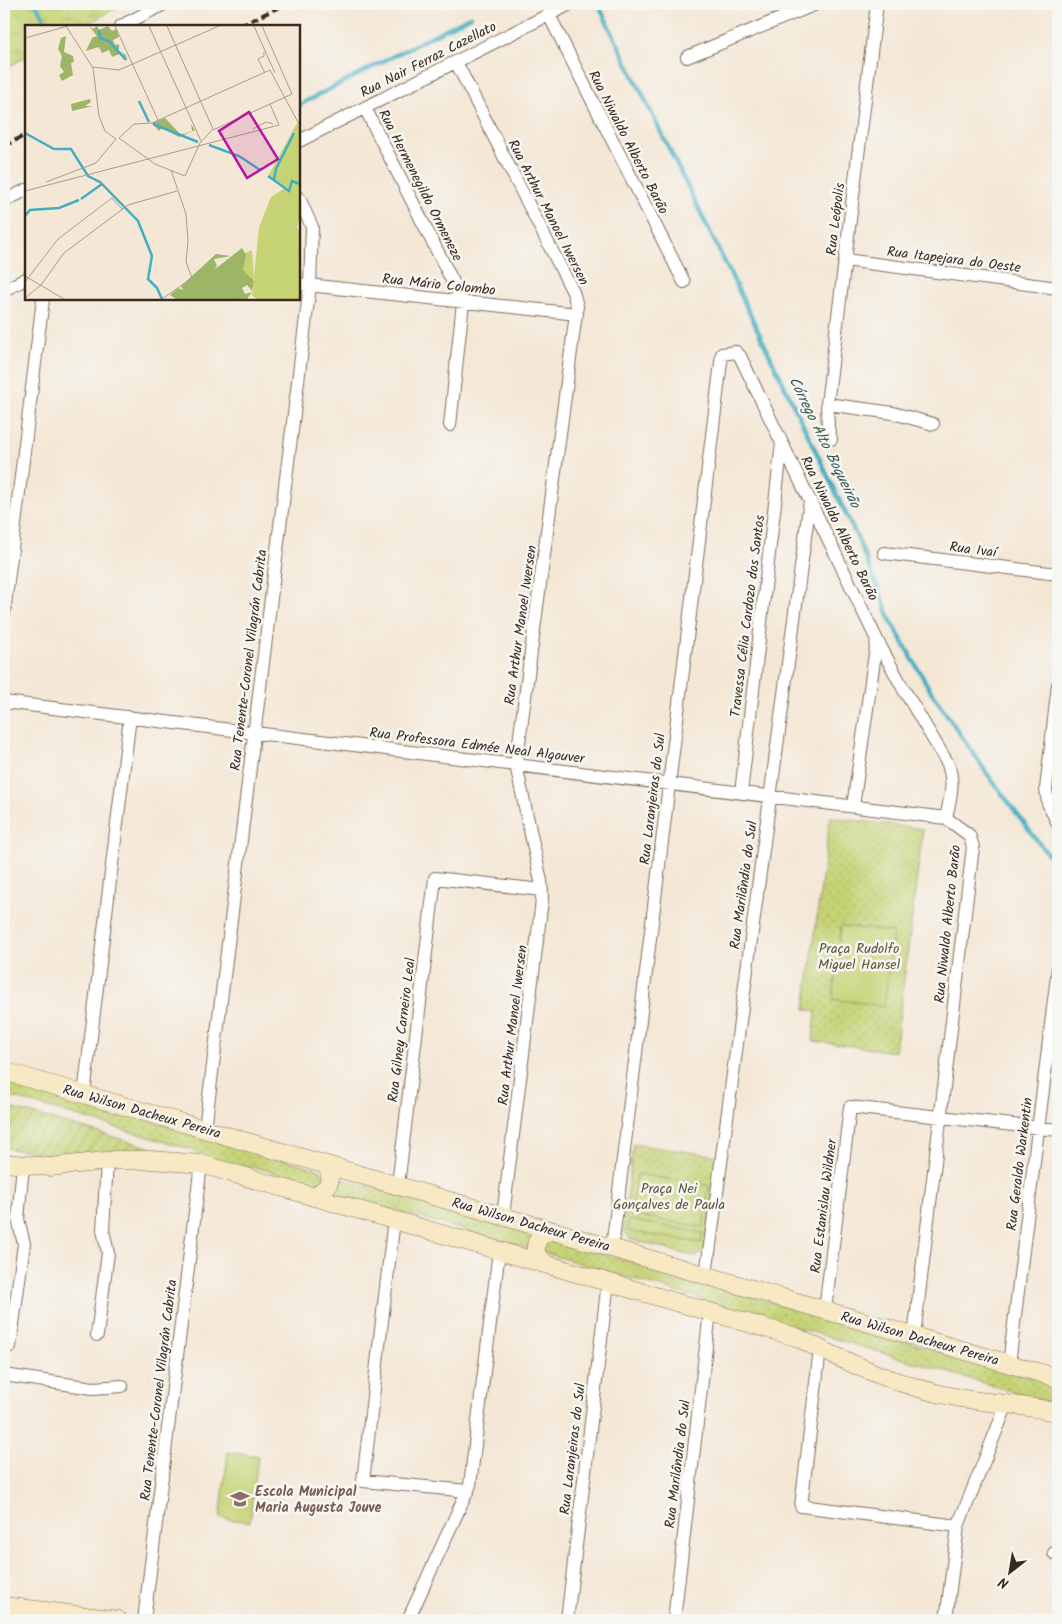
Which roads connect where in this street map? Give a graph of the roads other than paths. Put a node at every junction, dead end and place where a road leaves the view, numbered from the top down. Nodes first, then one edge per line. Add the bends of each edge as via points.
1 (164, 4) edge
2 (570, 4) edge
3 (816, 4) edge
4 (877, 4) edge
5 (549, 15) junction
6 (123, 25) edge
7 (687, 58) dead end
8 (456, 62) junction
9 (365, 108) junction
10 (300, 140) edge
11 (25, 190) edge
12 (300, 200) edge
13 (4, 201) edge
14 (845, 260) junction
15 (25, 280) edge
16 (684, 282) dead end
17 (304, 285) edge
18 (1058, 288) edge
19 (4, 290) edge
20 (43, 300) edge
21 (463, 302) junction
22 (576, 314) junction
23 (722, 354) joint
24 (828, 404) junction
25 (933, 424) dead end
26 (450, 425) dead end
27 (831, 439) dead end
28 (782, 442) junction
29 (810, 499) junction
30 (9, 533) edge
31 (884, 553) dead end
32 (1058, 574) edge
33 (4, 613) edge
34 (877, 640) junction
35 (1058, 685) edge
36 (4, 702) edge
37 (130, 717) junction
38 (1055, 727) edge
39 (254, 732) junction
40 (516, 765) junction
41 (669, 784) junction
42 (741, 793) junction
43 (770, 796) junction
44 (853, 806) junction
45 (946, 818) junction
46 (1058, 824) edge
47 (542, 890) junction
48 (1058, 968) edge
49 (4, 1070) edge
50 (84, 1094) junction
51 (941, 1117) junction
52 (1038, 1128) junction
53 (205, 1129) junction
54 (1058, 1130) edge
55 (107, 1161) junction
56 (4, 1163) edge
57 (201, 1164) junction
58 (24, 1165) junction
59 (327, 1165) junction
60 (398, 1185) junction
61 (313, 1196) junction
62 (503, 1216) junction
63 (394, 1220) junction
64 (555, 1231) junction
65 (612, 1248) junction
66 (499, 1251) junction
67 (546, 1264) junction
68 (706, 1276) junction
69 (608, 1282) junction
70 (825, 1310) junction
71 (710, 1312) junction
72 (97, 1335) dead end
73 (914, 1336) junction
74 (10, 1346) dead end
75 (820, 1349) junction
76 (1008, 1364) junction
77 (4, 1376) edge
78 (1058, 1378) edge
79 (122, 1386) dead end
80 (1007, 1404) junction
81 (1058, 1413) edge
82 (468, 1491) junction
83 (958, 1526) junction
84 (4, 1606) edge
85 (118, 1620) edge
86 (144, 1620) edge
87 (408, 1620) edge
88 (567, 1620) edge
89 (674, 1620) edge
90 (946, 1620) edge

1 - 6 street
2 - 5 street, Rua Nair Ferraz Cazellato
3 - 7 street
4 - 14 street, Rua Leópolis
5 - 8 street, Rua Nair Ferraz Cazellato
5 - 16 street, Rua Niwaldo Alberto Barão
8 - 9 street, Rua Nair Ferraz Cazellato
8 - 22 street, Rua Arthur Manoel Iwersen via 576,298
9 - 10 street, Rua Nair Ferraz Cazellato
9 - 21 street, Rua Hermenegildo Ormeneze
11 - 13 street
12 - 17 street, Rua Tenente-Coronel Vilagrán Cabrita via 312,227
14 - 18 street, Rua Itapejara do Oeste
14 - 24 street, Rua Leópolis
15 - 19 street
17 - 21 street, Rua Mário Colombo
17 - 39 street, Rua Tenente-Coronel Vilagrán Cabrita
20 - 30 street
21 - 22 street, Rua Mário Colombo
21 - 26 street
22 - 40 street, Rua Arthur Manoel Iwersen
23 - 28 street, Rua Niwaldo Alberto Barão via 736,352 740,356
23 - 41 street, Rua Laranjeiras do Sul
24 - 25 street via 893,413
24 - 27 street, Rua Leópolis
28 - 29 street, Rua Niwaldo Alberto Barão
28 - 42 street, Travessa Célia Cardozo dos Santos
29 - 34 street, Rua Niwaldo Alberto Barão
29 - 43 street, Rua Marilândia do Sul
30 - 33 street
31 - 32 street, Rua Ivaí
34 - 44 street
34 - 45 street, Rua Niwaldo Alberto Barão via 948,764 952,786
35 - 38 street
36 - 37 street, Rua Professora Edmée Neal Algouver
37 - 39 street, Rua Professora Edmée Neal Algouver
37 - 50 street
38 - 46 street via 1046,789 1048,803
39 - 40 street, Rua Professora Edmée Neal Algouver
39 - 53 street, Rua Tenente-Coronel Vilagrán Cabrita
40 - 41 street, Rua Professora Edmée Neal Algouver
40 - 47 street, Rua Arthur Manoel Iwersen
41 - 42 street, Rua Professora Edmée Neal Algouver
41 - 65 street, Rua Laranjeiras do Sul
42 - 43 street, Rua Professora Edmée Neal Algouver
43 - 44 street, Rua Professora Edmée Neal Algouver
43 - 68 street, Rua Marilândia do Sul
44 - 45 street, Rua Professora Edmée Neal Algouver
45 - 51 street, Rua Niwaldo Alberto Barão via 969,835 973,847
47 - 60 street, Rua Gilney Carneiro Leal via 434,878
47 - 62 street, Rua Arthur Manoel Iwersen
48 - 52 street, Rua Geraldo Warkentin
49 - 50 main road, Rua Wilson Dacheux Pereira
50 - 53 main road, Rua Wilson Dacheux Pereira
51 - 52 street
51 - 70 street, Rua Estanislau Wildner via 850,1107
51 - 73 street, Rua Niwaldo Alberto Barão
52 - 54 street
52 - 76 street, Rua Geraldo Warkentin
53 - 59 main road, Rua Wilson Dacheux Pereira
55 - 57 main road
55 - 58 main road via 50,1167
55 - 72 street via 103,1230 108,1253
56 - 58 main road
57 - 61 main road
57 - 86 street, Rua Tenente-Coronel Vilagrán Cabrita
58 - 74 street via 18,1218 24,1244
59 - 60 main road, Rua Wilson Dacheux Pereira
59 - 61 main road via 328,1185
60 - 62 main road, Rua Wilson Dacheux Pereira
61 - 63 main road
62 - 64 main road, Rua Wilson Dacheux Pereira
63 - 66 main road
63 - 82 street via 363,1481
64 - 65 main road, Rua Wilson Dacheux Pereira
64 - 67 main road via 541,1235 536,1244 537,1256
65 - 68 main road, Rua Wilson Dacheux Pereira
66 - 67 main road
66 - 82 street
67 - 69 main road
68 - 70 main road, Rua Wilson Dacheux Pereira
69 - 71 main road
69 - 88 street, Rua Laranjeiras do Sul
70 - 73 main road, Rua Wilson Dacheux Pereira
71 - 75 main road via 796,1337
71 - 89 street, Rua Marilândia do Sul
73 - 76 main road, Rua Wilson Dacheux Pereira
75 - 80 main road via 896,1381 961,1399
75 - 83 street via 801,1506
76 - 78 main road, Rua Wilson Dacheux Pereira
77 - 79 street via 93,1388
80 - 81 main road
80 - 83 street
82 - 87 street
83 - 90 street
84 - 85 main road

